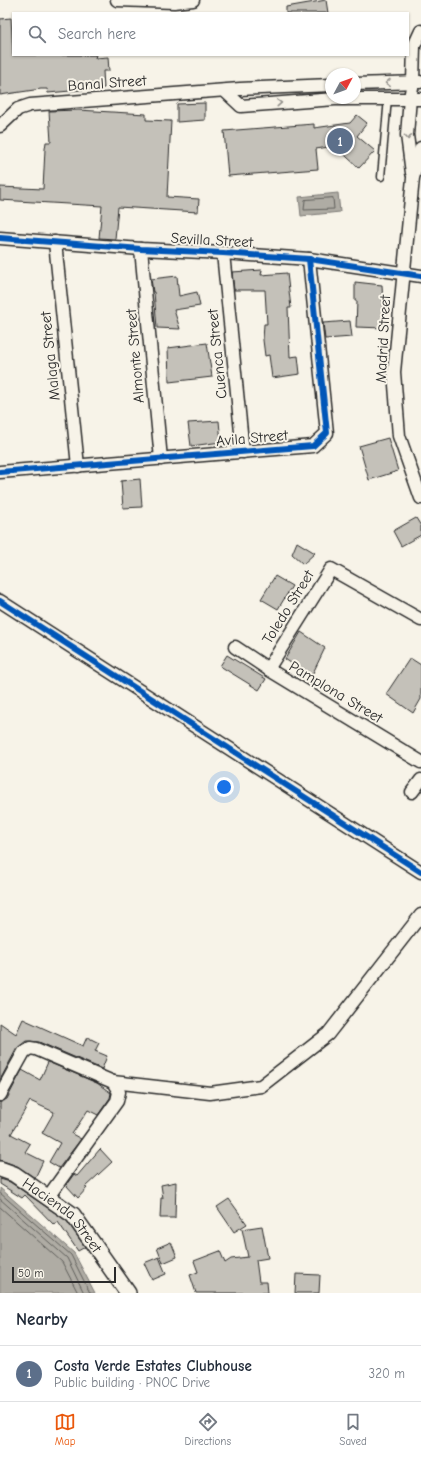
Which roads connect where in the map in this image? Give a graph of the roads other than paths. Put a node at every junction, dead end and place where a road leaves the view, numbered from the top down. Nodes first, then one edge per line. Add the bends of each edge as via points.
1 (117, 0) edge
2 (193, 0) edge
3 (421, 31) edge
4 (417, 82) edge
5 (361, 84) edge
6 (325, 85) edge
7 (240, 89) junction
8 (225, 91) junction
9 (388, 98) junction
10 (415, 99) edge
11 (240, 106) junction
12 (0, 126) edge
13 (421, 148) edge
14 (381, 177) dead end
15 (413, 178) junction
16 (0, 238) edge
17 (55, 242) junction
18 (141, 249) junction
19 (223, 253) junction
20 (309, 259) junction
21 (402, 275) junction
22 (421, 276) edge
23 (243, 452) junction
24 (161, 459) junction
25 (78, 466) junction
26 (0, 472) edge
27 (421, 498) edge
28 (0, 601) edge
29 (421, 620) edge
30 (235, 647) dead end
31 (268, 669) junction
32 (421, 762) edge
33 (421, 780) edge
34 (412, 792) dead end
35 (421, 872) edge
36 (421, 915) edge
37 (114, 1082) junction
38 (0, 1096) edge
39 (0, 1169) edge
40 (48, 1198) junction
41 (128, 1293) edge

1 - 2 street
3 - 4 street, Madrid Street via 414,46
4 -> 5 street
4 - 10 street, Madrid Street
6 - 7 street, Banal Street
7 - 8 street, Banal Street
7 - 11 street
8 - 11 street
8 - 12 street, Banal Street via 30,105 18,109
9 - 10 street
11 -> 9 street
9 - 14 lane
10 -> 15 street, Madrid Street via 407,135
13 - 15 street, Madrid Street
15 - 21 street, Madrid Street
16 - 17 street, Sevilla Street
17 - 18 street, Sevilla Street
17 - 25 street, Malaga Street
18 - 19 street, Sevilla Street
18 - 24 street, Almonte Street
19 - 20 street, Sevilla Street
19 - 23 street, Cuenca Street
20 - 21 street, Sevilla Street
20 - 23 street, Avila Street via 327,433 312,446
21 - 22 street, Sevilla Street
21 - 27 street, Madrid Street via 394,372 399,436
23 - 24 street, Avila Street
24 - 25 street, Avila Street
25 - 26 street, Avila Street
28 - 35 street
29 - 31 street, Toledo Street via 331,569
30 - 31 street, Pamplona Street
31 - 32 street, Pamplona Street
33 - 34 street
36 - 37 street via 328,1034 261,1086 210,1093
37 - 38 street via 30,1048 24,1052
37 - 40 street via 119,1092 118,1101
39 - 40 street, Hacienda Street via 14,1174
40 - 41 street, Hacienda Street via 73,1215

